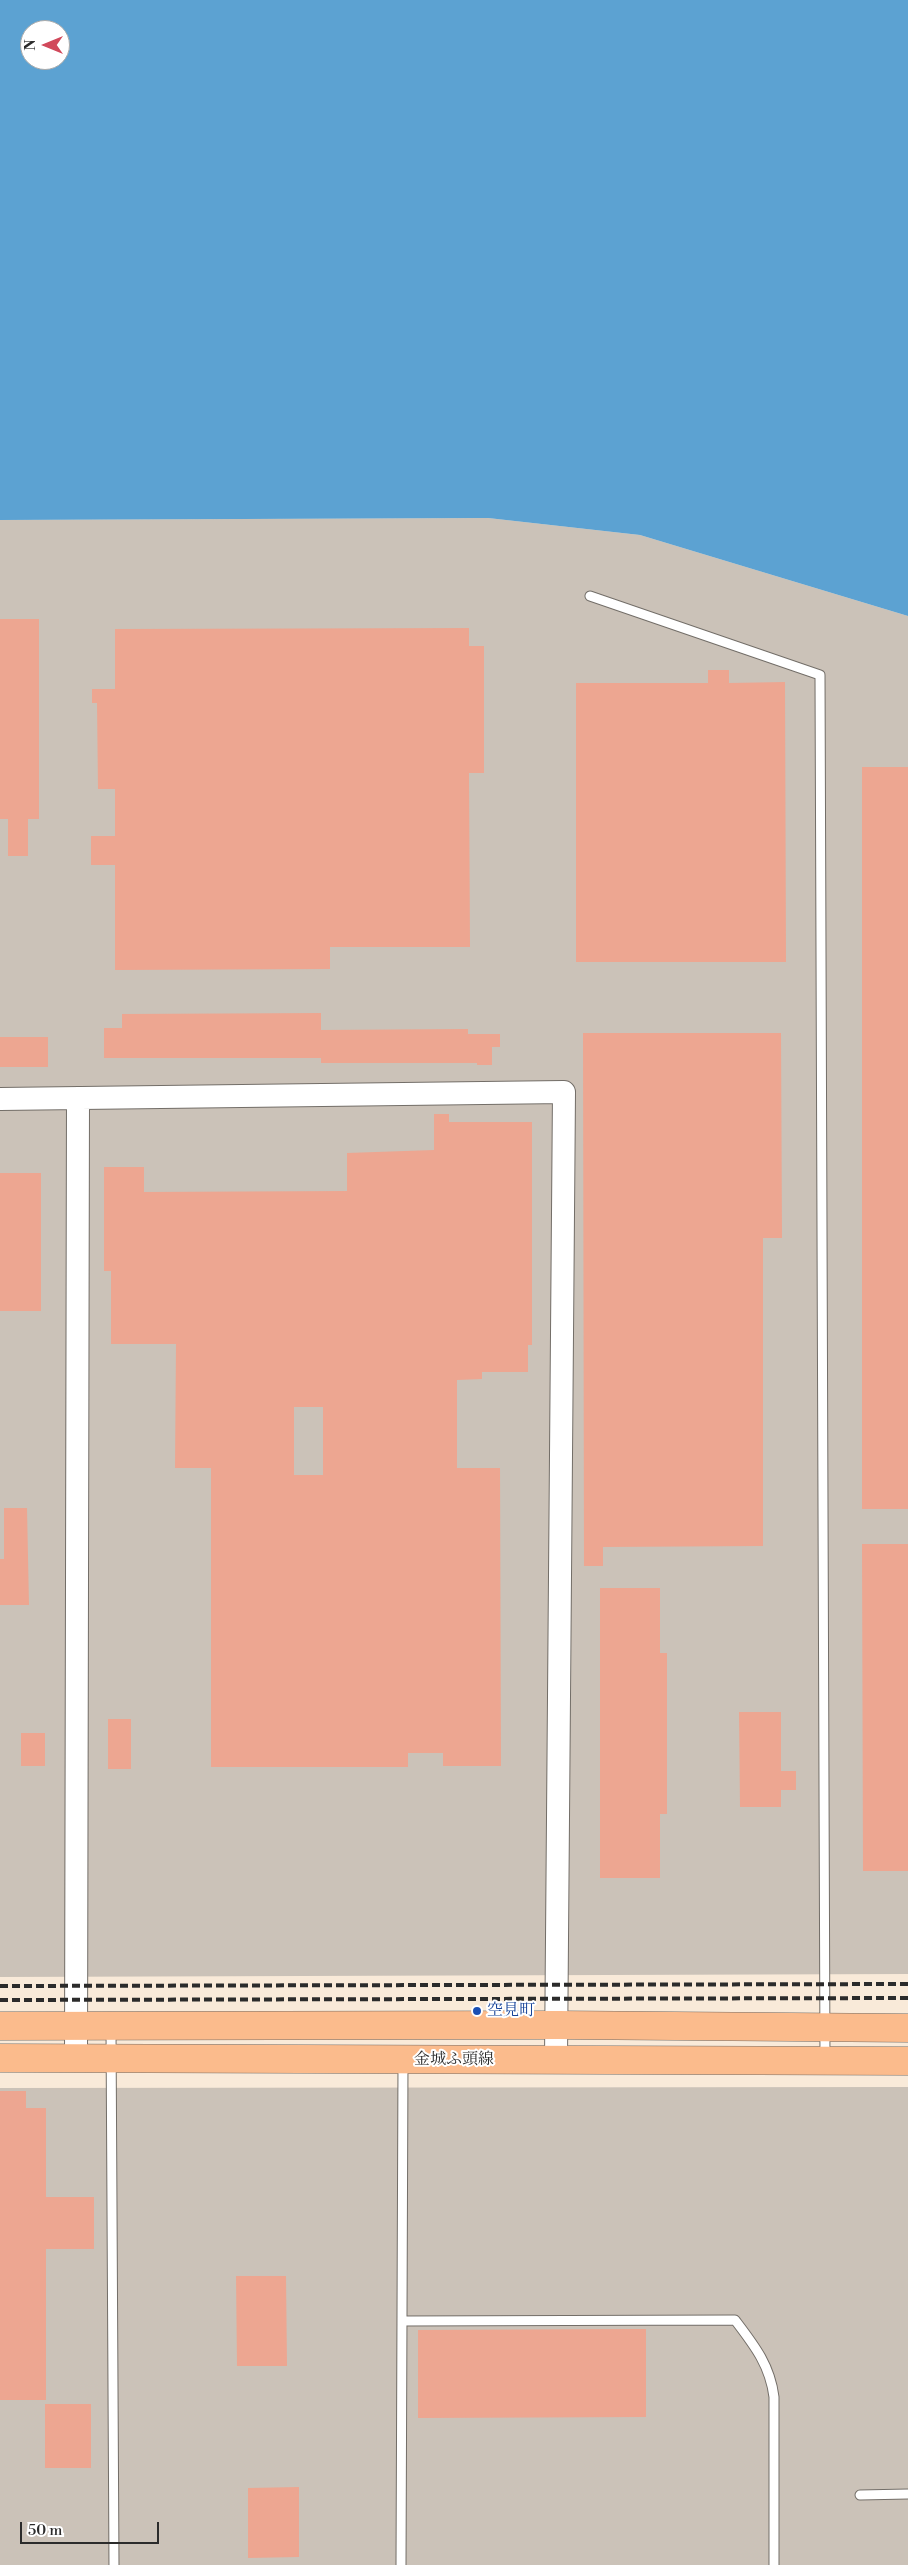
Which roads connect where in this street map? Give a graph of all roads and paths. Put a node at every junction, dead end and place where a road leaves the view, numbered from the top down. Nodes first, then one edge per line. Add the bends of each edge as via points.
1 (590, 596) dead end
2 (78, 1098) junction
3 (0, 1099) edge
4 (76, 2025) junction
5 (558, 2025) junction
6 (0, 2026) edge
7 (111, 2026) junction
8 (826, 2027) junction
9 (908, 2028) edge
10 (76, 2056) junction
11 (110, 2057) junction
12 (0, 2058) edge
13 (556, 2059) junction
14 (403, 2060) junction
15 (908, 2061) edge
16 (825, 2062) junction
17 (402, 2321) junction
18 (908, 2494) edge
19 (860, 2495) dead end
20 (114, 2565) edge
21 (401, 2565) edge
22 (774, 2565) edge

1 - 8 lane via 820,675
2 - 3 street
2 - 4 street
2 - 5 street via 564,1092
4 - 6 main road
4 - 7 main road
4 - 10 street
5 - 7 main road
5 - 8 main road
5 - 13 street
7 - 11 lane
8 - 9 main road
8 - 16 lane
10 - 11 main road, 金城ふ頭線
10 - 12 main road, 金城ふ頭線
11 - 14 main road, 金城ふ頭線
11 - 20 lane
13 - 14 main road, 金城ふ頭線
13 - 16 main road, 金城ふ頭線
14 - 17 lane
15 - 16 main road, 金城ふ頭線
17 - 21 lane
17 - 22 lane via 735,2320 767,2365 772,2380
18 - 19 lane

